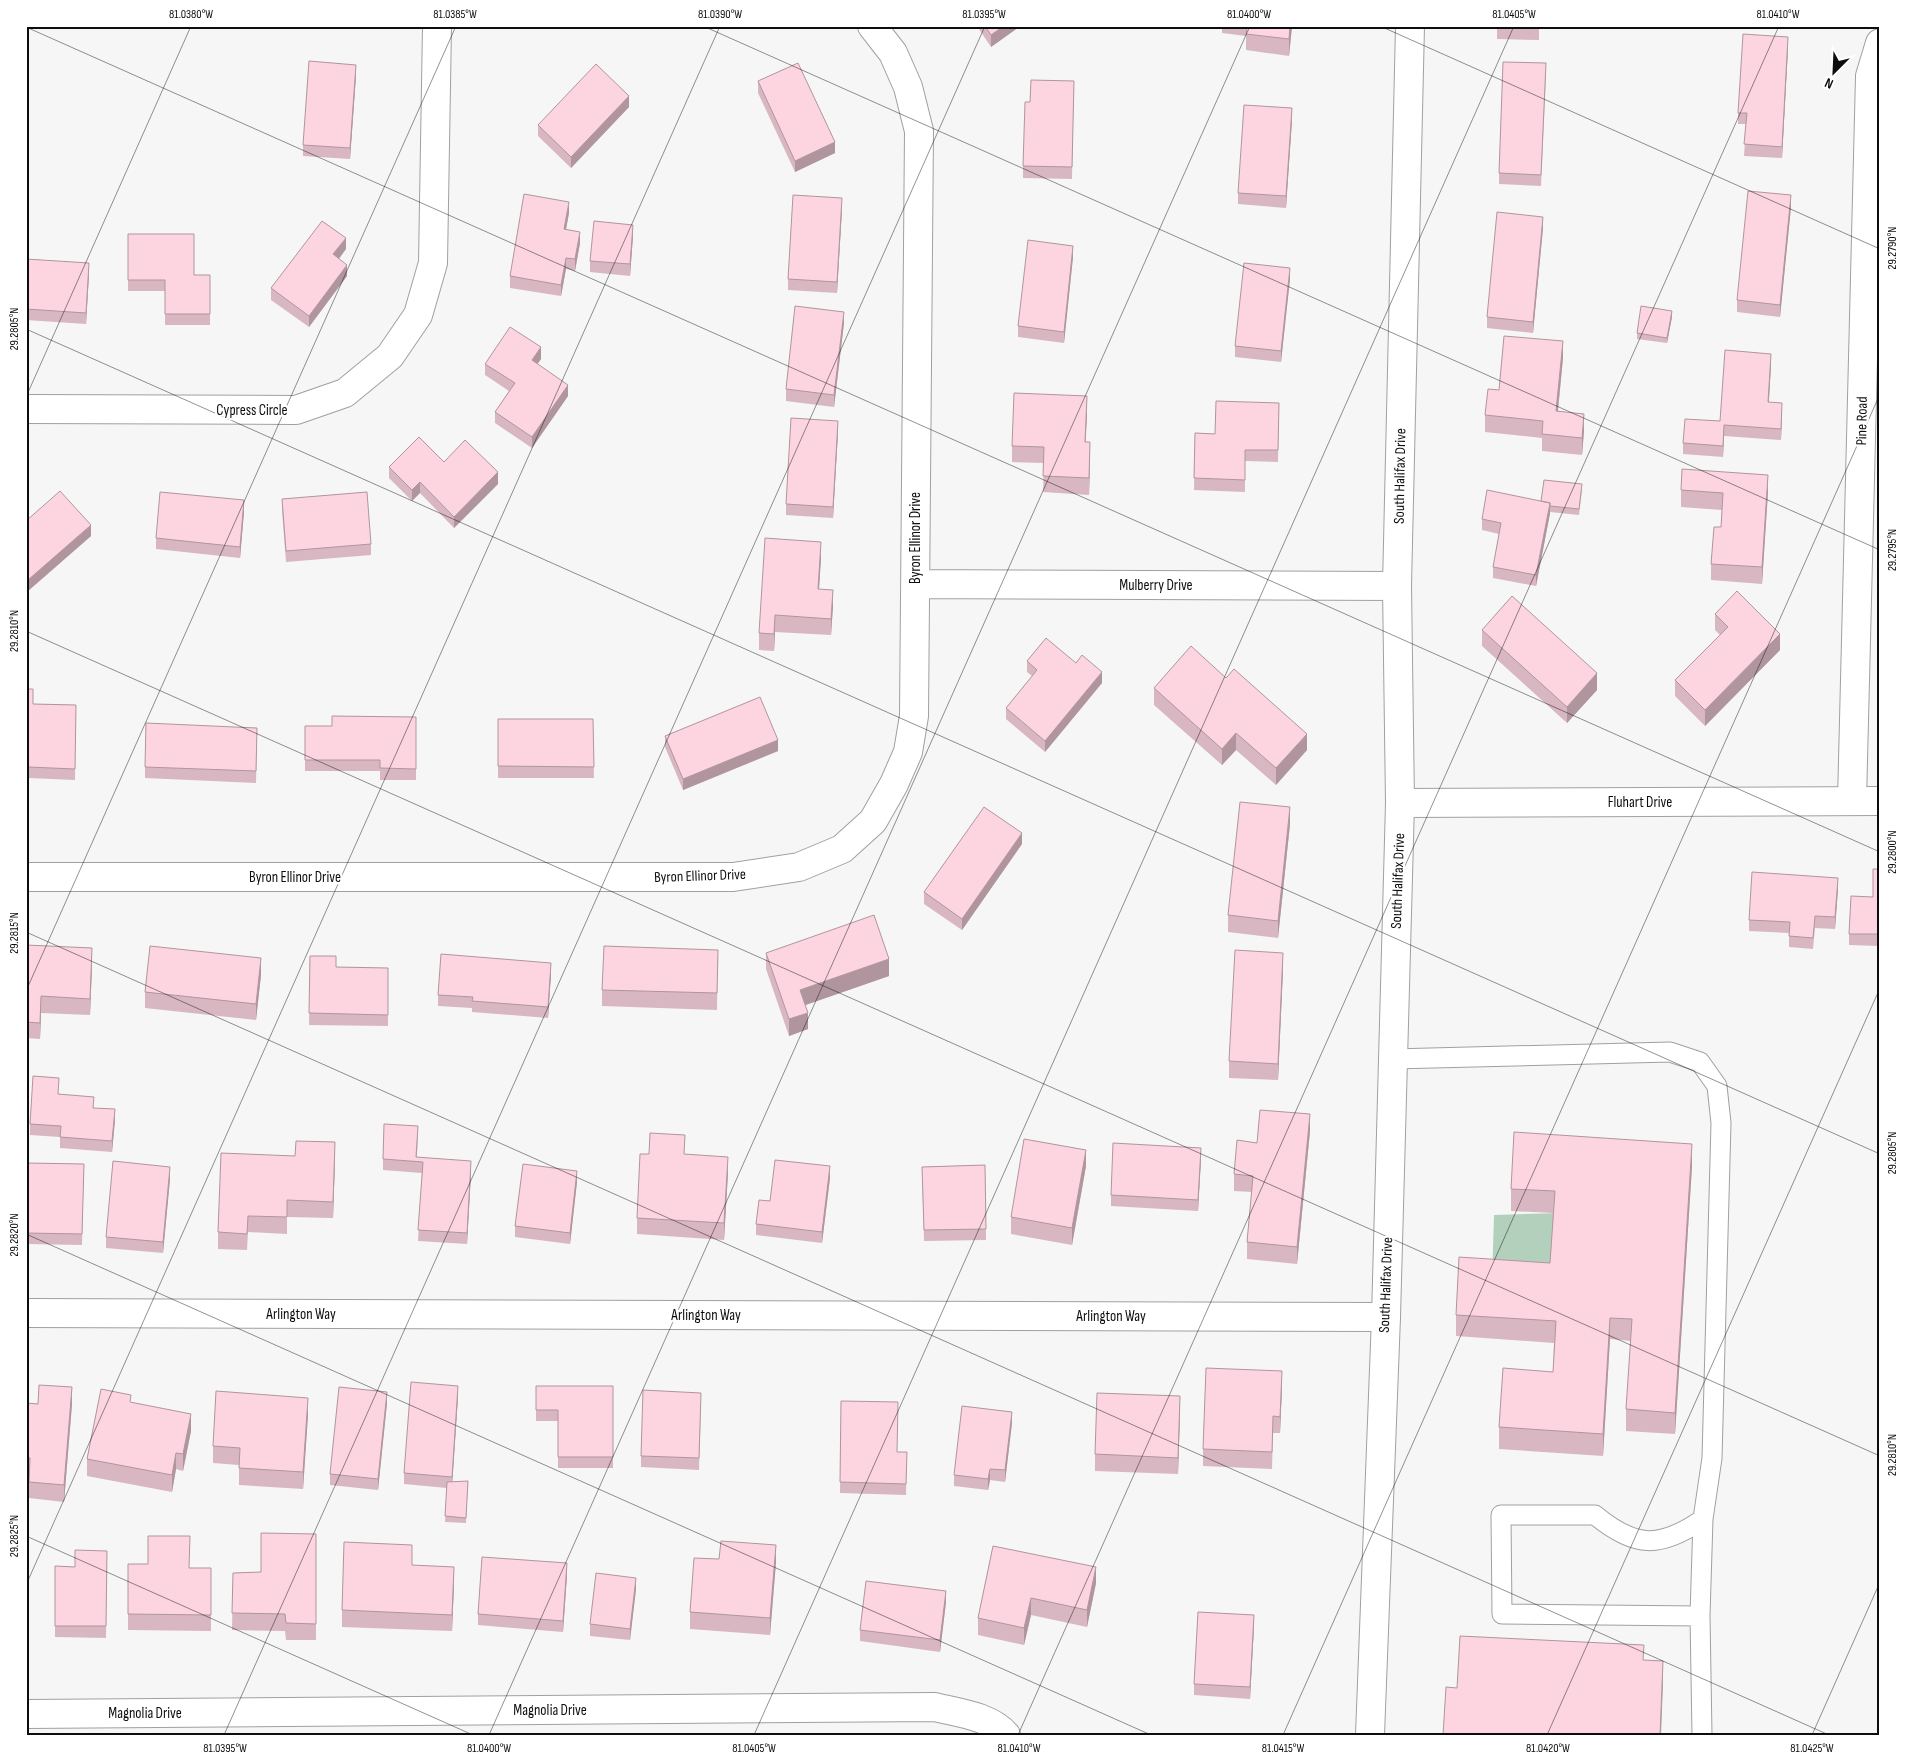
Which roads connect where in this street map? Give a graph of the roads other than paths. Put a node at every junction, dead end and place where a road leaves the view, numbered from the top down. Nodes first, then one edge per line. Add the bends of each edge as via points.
1 (437, 26) edge
2 (872, 26) edge
3 (1410, 26) edge
4 (1880, 42) edge
5 (26, 409) edge
6 (915, 584) junction
7 (1397, 586) junction
8 (1852, 801) junction
9 (1880, 801) edge
10 (1400, 803) junction
11 (26, 877) edge
12 (1392, 1059) junction
13 (26, 1313) edge
14 (1386, 1317) junction
15 (1703, 1520) junction
16 (1700, 1616) junction
17 (26, 1714) edge
18 (1006, 1735) edge
19 (1370, 1735) edge
20 (1702, 1735) edge

1 - 5 street, Cypress Circle via 434,263 418,316 390,356 345,393 296,410
2 - 6 street, Byron Ellinor Drive via 893,53 908,87 919,132
3 - 7 street, South Halifax Drive
4 - 8 street, Pine Road via 1870,76
6 - 7 street, Mulberry Drive
6 - 11 street, Byron Ellinor Drive via 914,716 908,752 873,820 842,849 799,867 732,877
7 - 10 street, South Halifax Drive
8 - 9 street, Fluhart Drive
8 - 10 street, Fluhart Drive
10 - 12 street, South Halifax Drive
12 - 14 street, South Halifax Drive
12 - 15 lane via 1670,1052 1700,1062 1717,1086 1721,1123 1712,1458
13 - 14 street, Arlington Way
14 - 19 street, South Halifax Drive
15 - 16 lane
15 - 16 lane via 1661,1541 1642,1541 1625,1536 1595,1515 1501,1515 1502,1614
16 - 20 lane
17 - 18 street, Magnolia Drive via 934,1707 976,1717 1001,1728

